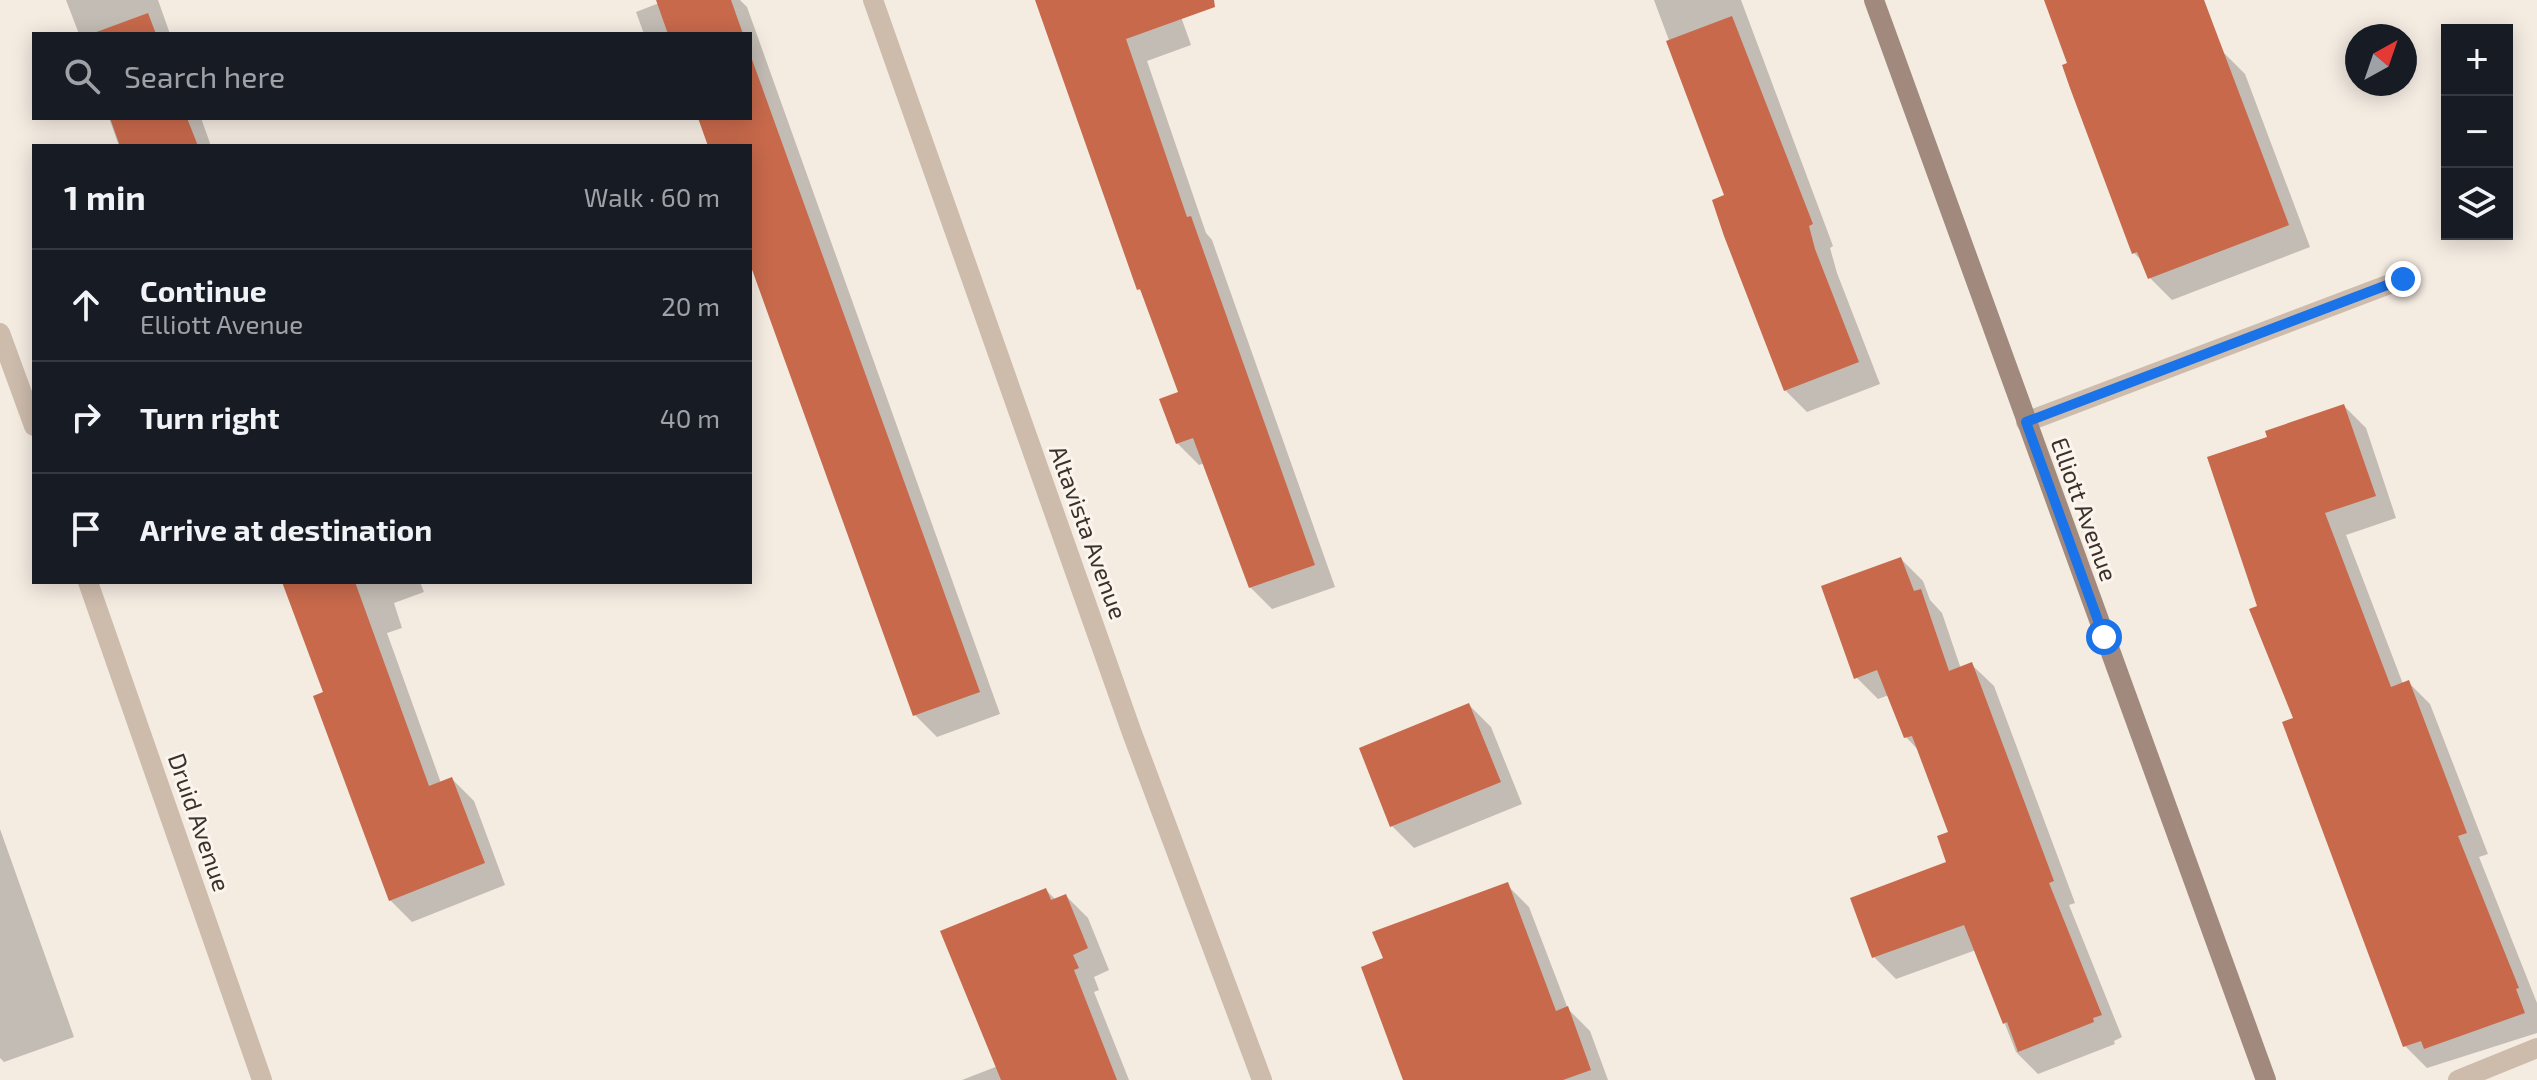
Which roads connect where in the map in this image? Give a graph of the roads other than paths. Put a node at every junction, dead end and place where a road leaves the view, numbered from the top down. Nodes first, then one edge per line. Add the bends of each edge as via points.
1 (873, 0) edge
2 (1874, 0) edge
3 (2403, 279) dead end
4 (0, 333) edge
5 (32, 421) edge
6 (2026, 422) junction
7 (89, 584) edge
8 (2537, 1048) edge
9 (262, 1080) edge
10 (1262, 1080) edge
11 (2266, 1080) edge
12 (2458, 1080) edge

1 - 10 street, Altavista Avenue via 1132,733
2 - 6 street, Elliott Avenue
3 - 6 street
4 - 5 street
6 - 11 street, Elliott Avenue
7 - 9 street, Druid Avenue
8 - 12 street

